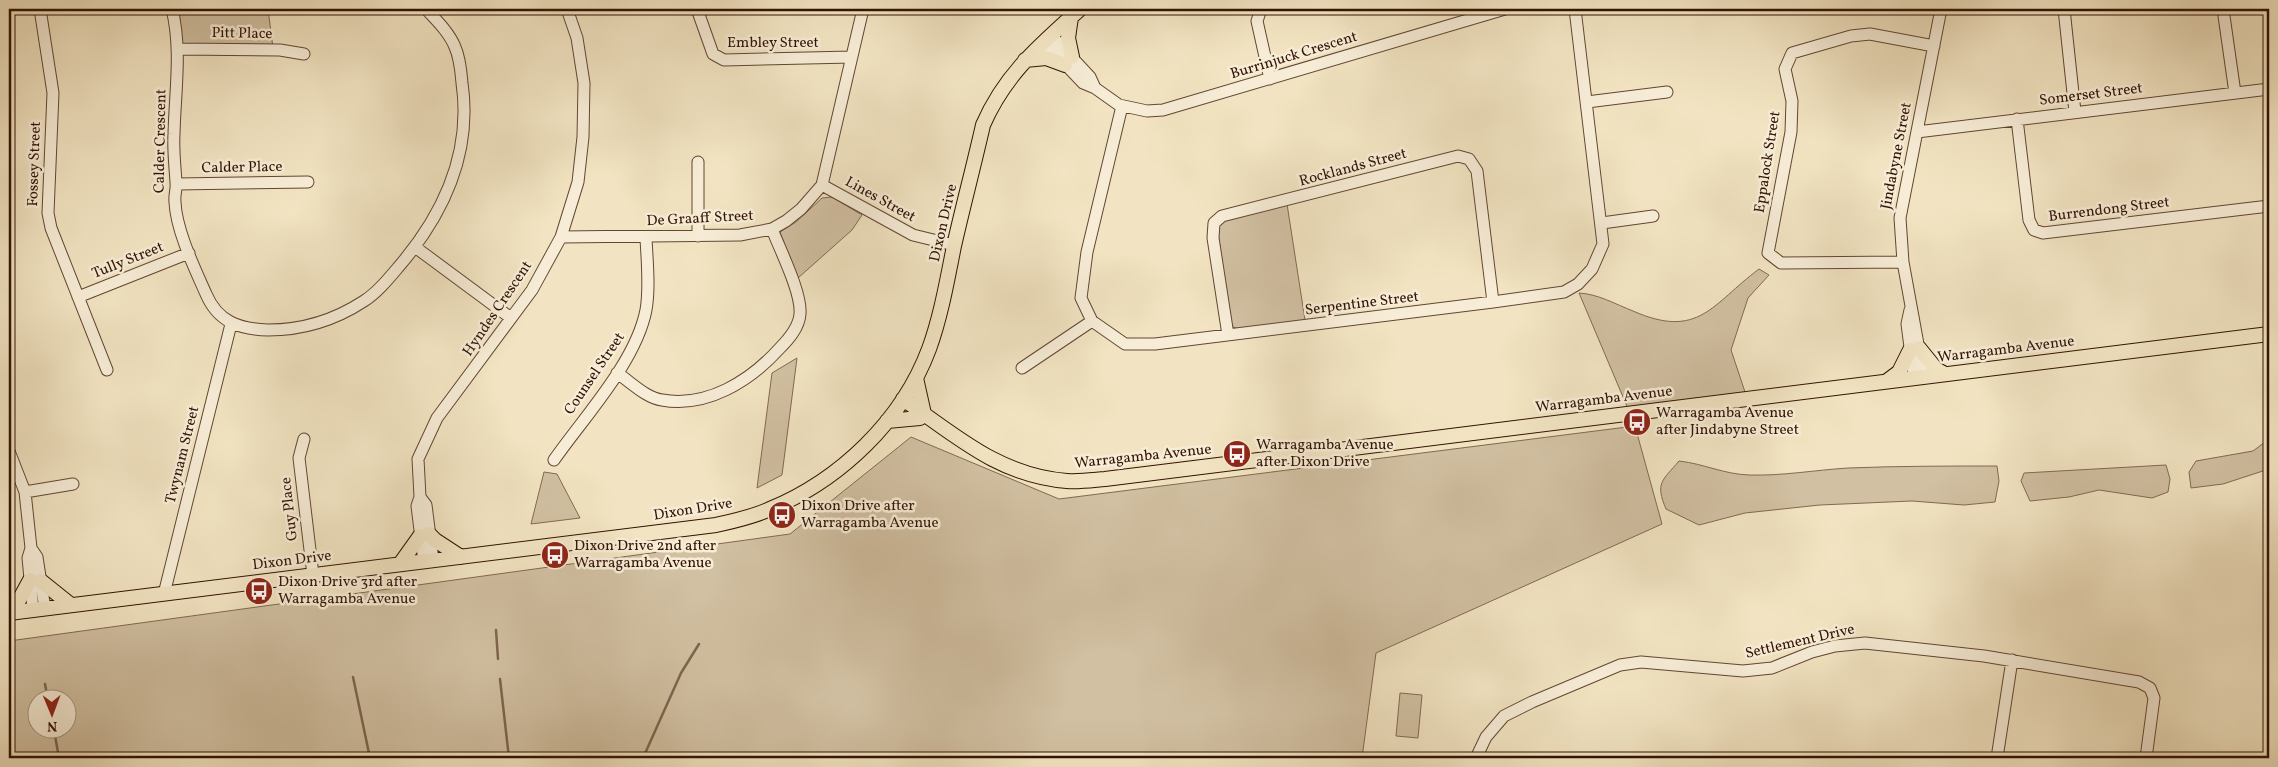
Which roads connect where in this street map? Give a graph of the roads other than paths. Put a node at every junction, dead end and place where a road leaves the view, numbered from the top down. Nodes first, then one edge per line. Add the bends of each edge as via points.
1 (40, 9) edge
2 (172, 9) edge
3 (426, 9) edge
4 (567, 9) edge
5 (697, 9) edge
6 (863, 9) edge
7 (1261, 9) edge
8 (1505, 9) edge
9 (1575, 9) edge
10 (1941, 9) edge
11 (2064, 9) edge
12 (2223, 9) edge
13 (1075, 13) edge
14 (1047, 38) junction
15 (1934, 46) junction
16 (178, 49) junction
17 (304, 54) dead end
18 (852, 57) junction
19 (1025, 60) junction
20 (1069, 61) junction
21 (1270, 79) junction
22 (2269, 89) edge
23 (1667, 92) dead end
24 (2235, 93) junction
25 (1587, 102) junction
26 (1122, 106) junction
27 (2076, 112) junction
28 (2017, 120) junction
29 (1917, 132) junction
30 (698, 162) dead end
31 (308, 182) dead end
32 (177, 184) junction
33 (822, 185) junction
34 (2269, 206) edge
35 (1653, 216) dead end
36 (1602, 223) junction
37 (772, 229) junction
38 (698, 236) junction
39 (561, 237) junction
40 (646, 238) junction
41 (954, 245) junction
42 (415, 247) junction
43 (190, 253) junction
44 (1903, 262) junction
45 (78, 297) junction
46 (1494, 302) junction
47 (511, 318) junction
48 (1092, 321) junction
49 (231, 324) junction
50 (2269, 334) edge
51 (1228, 335) junction
52 (1915, 349) junction
53 (1022, 368) dead end
54 (107, 370) dead end
55 (618, 372) junction
56 (1945, 374) junction
57 (1919, 377) junction
58 (916, 378) junction
59 (1886, 382) junction
60 (901, 402) junction
61 (922, 416) junction
62 (887, 421) junction
63 (304, 439) dead end
64 (9, 451) edge
65 (554, 460) dead end
66 (73, 484) dead end
67 (25, 492) junction
68 (425, 535) junction
69 (461, 557) junction
70 (428, 561) junction
71 (400, 564) junction
72 (313, 575) junction
73 (35, 580) junction
74 (164, 594) junction
75 (71, 605) junction
76 (39, 609) junction
77 (10, 613) edge
78 (2012, 660) junction
79 (1476, 758) edge
80 (1997, 758) edge
81 (2146, 758) edge

1 - 45 street, Fossey Street via 53,93 48,212
2 - 16 street, Calder Crescent
3 - 42 street via 444,28 455,47 463,86 465,121 452,183 437,214
4 - 39 street, Hyndes Crescent via 577,38 584,83 583,137 578,182
5 - 18 street, Embley Street via 713,54 724,60
6 - 18 street, De Graaff Street
7 - 21 street via 1257,22
8 - 21 street, Burrinjuck Crescent
9 - 25 street, Serpentine Street
10 - 15 street, Jindabyne Street
11 - 27 street
12 - 24 street
13 - 14 main road, Dixon Drive
13 - 20 main road via 1068,38
14 - 19 main road, Dixon Drive
14 - 20 street, Burrinjuck Crescent
15 - 29 street, Jindabyne Street
15 - 44 street, Eppalock Street via 1870,34 1851,36 1792,53 1785,69 1792,101 1791,132 1768,253 1781,263
16 - 17 street, Pitt Place via 280,50
16 - 32 street, Calder Crescent via 173,157
18 - 33 street, De Graaff Street
19 - 20 main road
19 - 41 main road, Dixon Drive via 999,92 983,124
20 - 26 street, Burrinjuck Crescent via 1090,77 1096,88
21 - 26 street, Burrinjuck Crescent via 1163,110 1147,111
22 - 24 street, Somerset Street
23 - 25 street
24 - 27 street, Somerset Street
25 - 36 street, Serpentine Street
26 - 48 street, Serpentine Street via 1087,252 1081,298
27 - 28 street, Somerset Street
28 - 29 street, Somerset Street
28 - 34 street, Burrendong Street via 2034,230 2043,233
29 - 44 street, Jindabyne Street via 1900,218
30 - 38 street
31 - 32 street, Calder Place
32 - 43 street, Calder Crescent via 176,214
33 - 37 street, De Graaff Street via 801,209
33 - 41 street, Lines Street via 913,235
35 - 36 street
36 - 46 street, Serpentine Street via 1603,244 1592,269 1578,284 1564,292
37 - 38 street, De Graaff Street via 740,235
37 - 55 street via 800,299 800,314 789,339 764,366 740,383 713,394 675,402 644,393
38 - 40 street, De Graaff Street
39 - 40 street, De Graaff Street
39 - 47 street, Hyndes Crescent via 532,290
40 - 55 street, Counsel Street via 646,308 634,346
41 - 58 main road, Dixon Drive via 934,334
42 - 47 street
42 - 49 street via 380,288 365,301 337,316 290,329 260,329
43 - 45 street, Tully Street
43 - 49 street, Calder Crescent via 210,302
44 - 52 street, Jindabyne Street via 1910,310 1907,324
45 - 54 street, Fossey Street
46 - 51 street, Serpentine Street
46 - 51 street, Rocklands Street via 1477,171 1470,159 1458,156 1222,216 1214,223 1213,238
47 - 68 street, Hyndes Crescent via 437,418 418,459 420,497 426,505
48 - 51 street, Serpentine Street via 1125,344 1154,344
48 - 53 street
49 - 74 street, Twynam Street
50 - 56 main road, Warragamba Avenue
52 - 56 main road
52 - 57 street, Jindabyne Street
52 - 59 main road
55 - 65 street, Counsel Street
56 - 57 main road, Warragamba Avenue
57 - 59 main road, Warragamba Avenue
58 - 60 main road, Dixon Drive
58 - 61 main road
59 - 61 main road, Warragamba Avenue via 1068,482 1001,465
60 - 61 main road, Warragamba Avenue
60 - 62 main road, Dixon Drive
61 - 62 main road
62 - 69 main road, Dixon Drive via 864,448 819,483 778,506 748,517 716,525
63 - 72 street, Guy Place via 299,458
64 - 67 street
66 - 67 street
67 - 73 street via 31,548 37,557
68 - 69 main road
68 - 70 street, Hyndes Crescent
68 - 71 main road
69 - 70 main road, Dixon Drive
70 - 71 main road, Dixon Drive
71 - 72 main road, Dixon Drive
72 - 74 main road, Dixon Drive
73 - 75 main road
73 - 76 street
73 - 77 main road
74 - 75 main road, Dixon Drive
75 - 76 main road, Dixon Drive
76 - 77 main road, Dixon Drive
78 - 79 street, Settlement Drive via 1865,643 1812,652 1759,671 1641,662 1626,664 1504,716 1486,737
78 - 80 street
78 - 81 street, Settlement Drive via 2140,682 2150,688 2154,707

